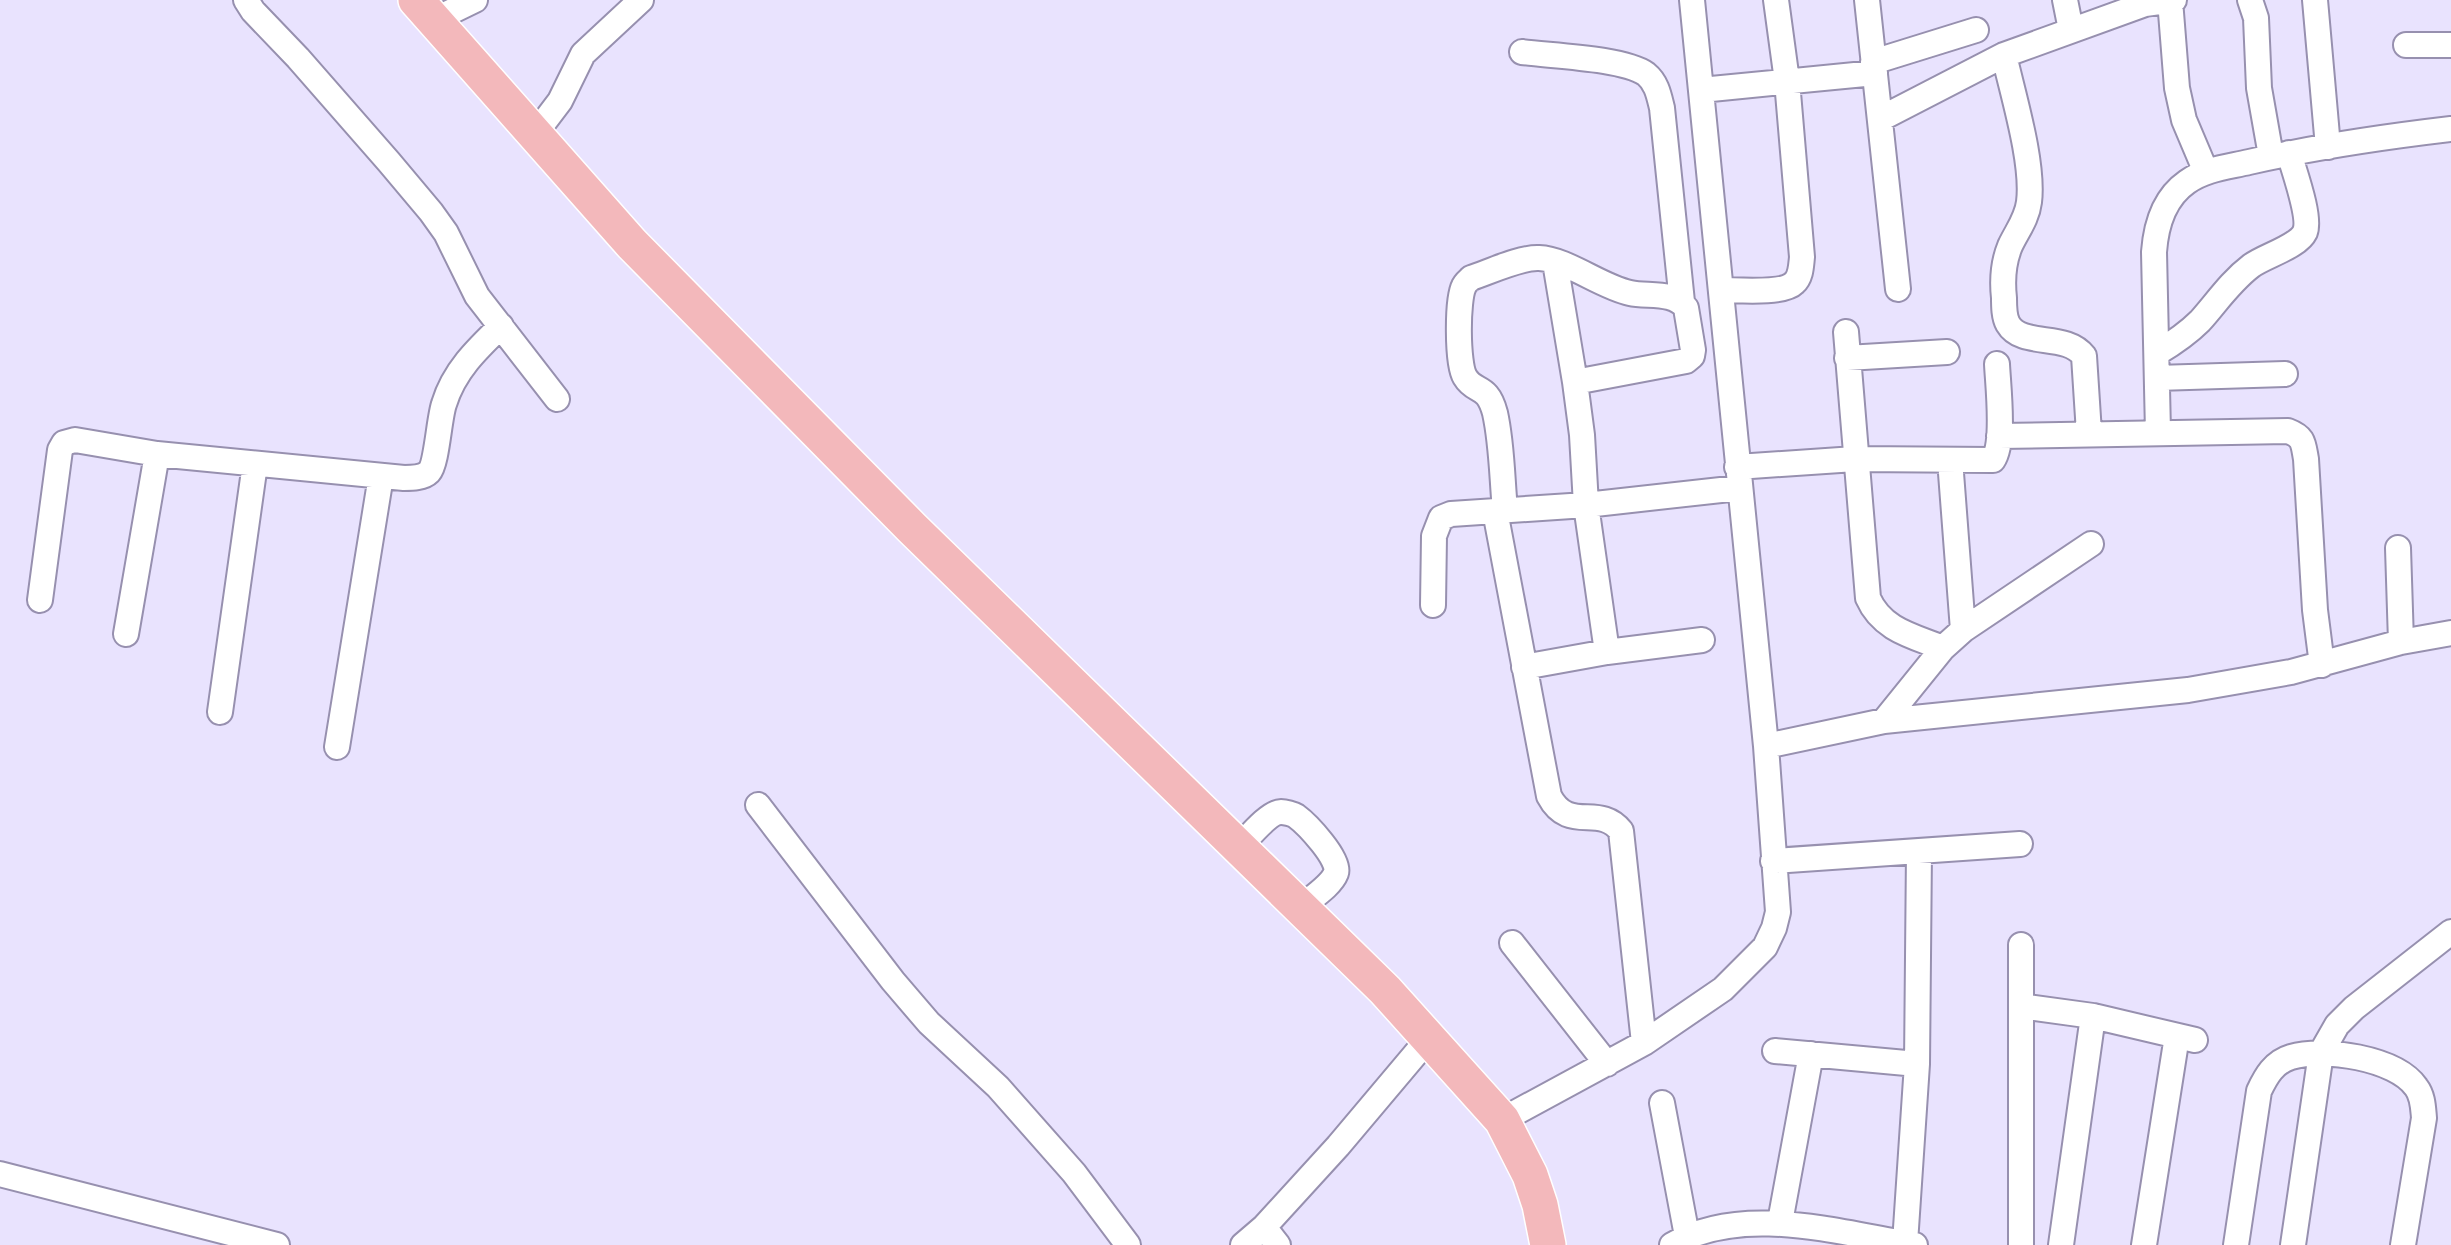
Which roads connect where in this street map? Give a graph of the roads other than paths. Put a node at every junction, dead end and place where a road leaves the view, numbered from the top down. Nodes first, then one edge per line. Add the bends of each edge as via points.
1 (246, 0) edge
2 (475, 0) edge
3 (640, 0) edge
4 (1692, 0) edge
5 (1776, 0) edge
6 (1867, 0) edge
7 (2066, 0) edge
8 (2172, 0) edge
9 (2250, 0) edge
10 (2315, 0) edge
11 (425, 10) edge
12 (1976, 30) dead end
13 (2071, 30) junction
14 (2406, 45) dead end
15 (2451, 45) edge
16 (1522, 52) dead end
17 (2004, 55) junction
18 (1874, 68) junction
19 (1787, 81) junction
20 (1701, 90) junction
21 (1880, 119) junction
22 (2451, 128) edge
23 (534, 134) junction
24 (2328, 147) junction
25 (2280, 155) junction
26 (2206, 172) junction
27 (1555, 262) junction
28 (1898, 289) dead end
29 (1722, 301) junction
30 (1685, 309) junction
31 (501, 326) junction
32 (1846, 332) dead end
33 (1947, 352) dead end
34 (2157, 353) junction
35 (1847, 358) junction
36 (1997, 364) dead end
37 (2285, 374) dead end
38 (2157, 378) junction
39 (1575, 382) junction
40 (557, 399) dead end
41 (2158, 432) junction
42 (2090, 433) junction
43 (1999, 436) junction
44 (157, 454) junction
45 (1855, 459) junction
46 (1950, 460) junction
47 (255, 464) junction
48 (381, 476) junction
49 (1738, 477) junction
50 (1586, 505) junction
51 (1500, 511) junction
52 (2091, 544) dead end
53 (2398, 548) dead end
54 (40, 600) dead end
55 (1433, 604) dead end
56 (1963, 630) junction
57 (2451, 633) edge
58 (126, 634) dead end
59 (1702, 640) dead end
60 (2401, 642) junction
61 (1943, 648) junction
62 (1607, 652) junction
63 (2322, 665) junction
64 (1524, 667) junction
65 (220, 712) dead end
66 (1884, 721) junction
67 (337, 747) dead end
68 (1766, 747) junction
69 (758, 805) dead end
70 (2020, 844) dead end
71 (1239, 847) junction
72 (1919, 851) junction
73 (1773, 861) junction
74 (1301, 907) junction
75 (2451, 932) edge
76 (1512, 943) dead end
77 (2021, 945) dead end
78 (2021, 1006) junction
79 (2093, 1016) junction
80 (1429, 1038) junction
81 (1644, 1044) junction
82 (1775, 1051) dead end
83 (2321, 1053) junction
84 (1811, 1054) junction
85 (1607, 1064) junction
86 (1917, 1064) junction
87 (1662, 1103) dead end
88 (1502, 1119) junction
89 (0, 1174) edge
90 (1780, 1222) junction
91 (1271, 1236) edge
92 (1811, 1237) edge
93 (1679, 1240) edge
94 (1910, 1244) edge
95 (277, 1245) edge
96 (1128, 1245) edge
97 (1243, 1245) edge
98 (1548, 1245) edge
99 (2021, 1245) edge
100 (2061, 1245) edge
101 (2144, 1245) edge
102 (2236, 1245) edge
103 (2292, 1245) edge
104 (2403, 1245) edge

1 - 31 street via 431,212 477,296
2 - 11 street
3 - 23 street via 583,54 560,101
4 - 20 street
5 - 19 street
6 - 18 street
7 - 13 street
8 - 13 street via 2145,4
8 - 26 street via 2177,88 2184,120
9 - 25 street via 2256,18 2259,88
10 - 24 street
11 - 23 highway
12 - 18 street
13 - 17 street
14 - 15 street
16 - 30 street via 1620,64 1648,76 1657,89
17 - 21 street
17 - 42 street via 2029,182 2025,218 2010,246 2002,281 2008,325 2041,340 2078,348 2084,356
18 - 19 street
18 - 21 street
19 - 20 street
19 - 29 street via 1800,275 1783,289
20 - 29 street
21 - 28 street
22 - 24 street
23 - 71 highway via 632,244 892,508
24 - 25 street
25 - 26 street
25 - 34 street via 2305,214 2303,236 2236,277 2200,321
26 - 34 street via 2175,193 2156,230
27 - 30 street via 1631,293 1673,298
27 - 39 street
27 - 51 street via 1529,259 1471,278 1461,294 1462,374 1486,392 1495,414
29 - 30 street
29 - 49 street
30 - 39 street via 1693,350 1686,361
31 - 40 street
31 - 48 street via 476,349 451,387 428,473
32 - 35 street
33 - 35 street
34 - 38 street
35 - 45 street
36 - 43 street
37 - 38 street
38 - 41 street
39 - 50 street
41 - 42 street
41 - 63 street via 2298,434 2306,459
42 - 43 street
43 - 46 street via 1993,460
44 - 47 street
44 - 54 street via 75,440 64,443
44 - 58 street
45 - 46 street
45 - 49 street
45 - 61 street via 1868,598 1874,612 1897,629
46 - 56 street
47 - 48 street
47 - 65 street
48 - 67 street
49 - 50 street
49 - 68 street
50 - 51 street
50 - 62 street
51 - 55 street via 1451,514 1436,525
51 - 64 street
52 - 56 street
53 - 60 street
56 - 61 street
57 - 60 street
59 - 62 street
60 - 63 street
61 - 66 street
62 - 64 street
63 - 66 street via 2188,690
64 - 81 street via 1554,805 1570,816 1604,818 1621,831
66 - 68 street
68 - 73 street
69 - 96 street via 893,981 929,1023 998,1087 1074,1173
70 - 72 street
71 - 74 highway
71 - 74 street via 1272,814 1295,816 1337,863 1330,881
72 - 73 street
72 - 86 street
73 - 81 street via 1778,912 1765,947 1723,989
74 - 80 highway
75 - 83 street via 2354,1008
76 - 85 street
77 - 78 street
78 - 79 street
78 - 99 street
79 - 100 street
79 - 101 street via 2186,1038
80 - 88 highway
80 - 91 street
81 - 85 street
82 - 84 street
83 - 102 street via 2289,1057 2269,1071 2259,1091
83 - 103 street
83 - 104 street via 2382,1063 2416,1086 2423,1102
84 - 86 street
84 - 90 street
85 - 88 street
86 - 94 street
87 - 93 street
88 - 98 highway via 1530,1175
89 - 95 street
90 - 92 street
90 - 93 street via 1752,1222
91 - 97 street
92 - 94 street

